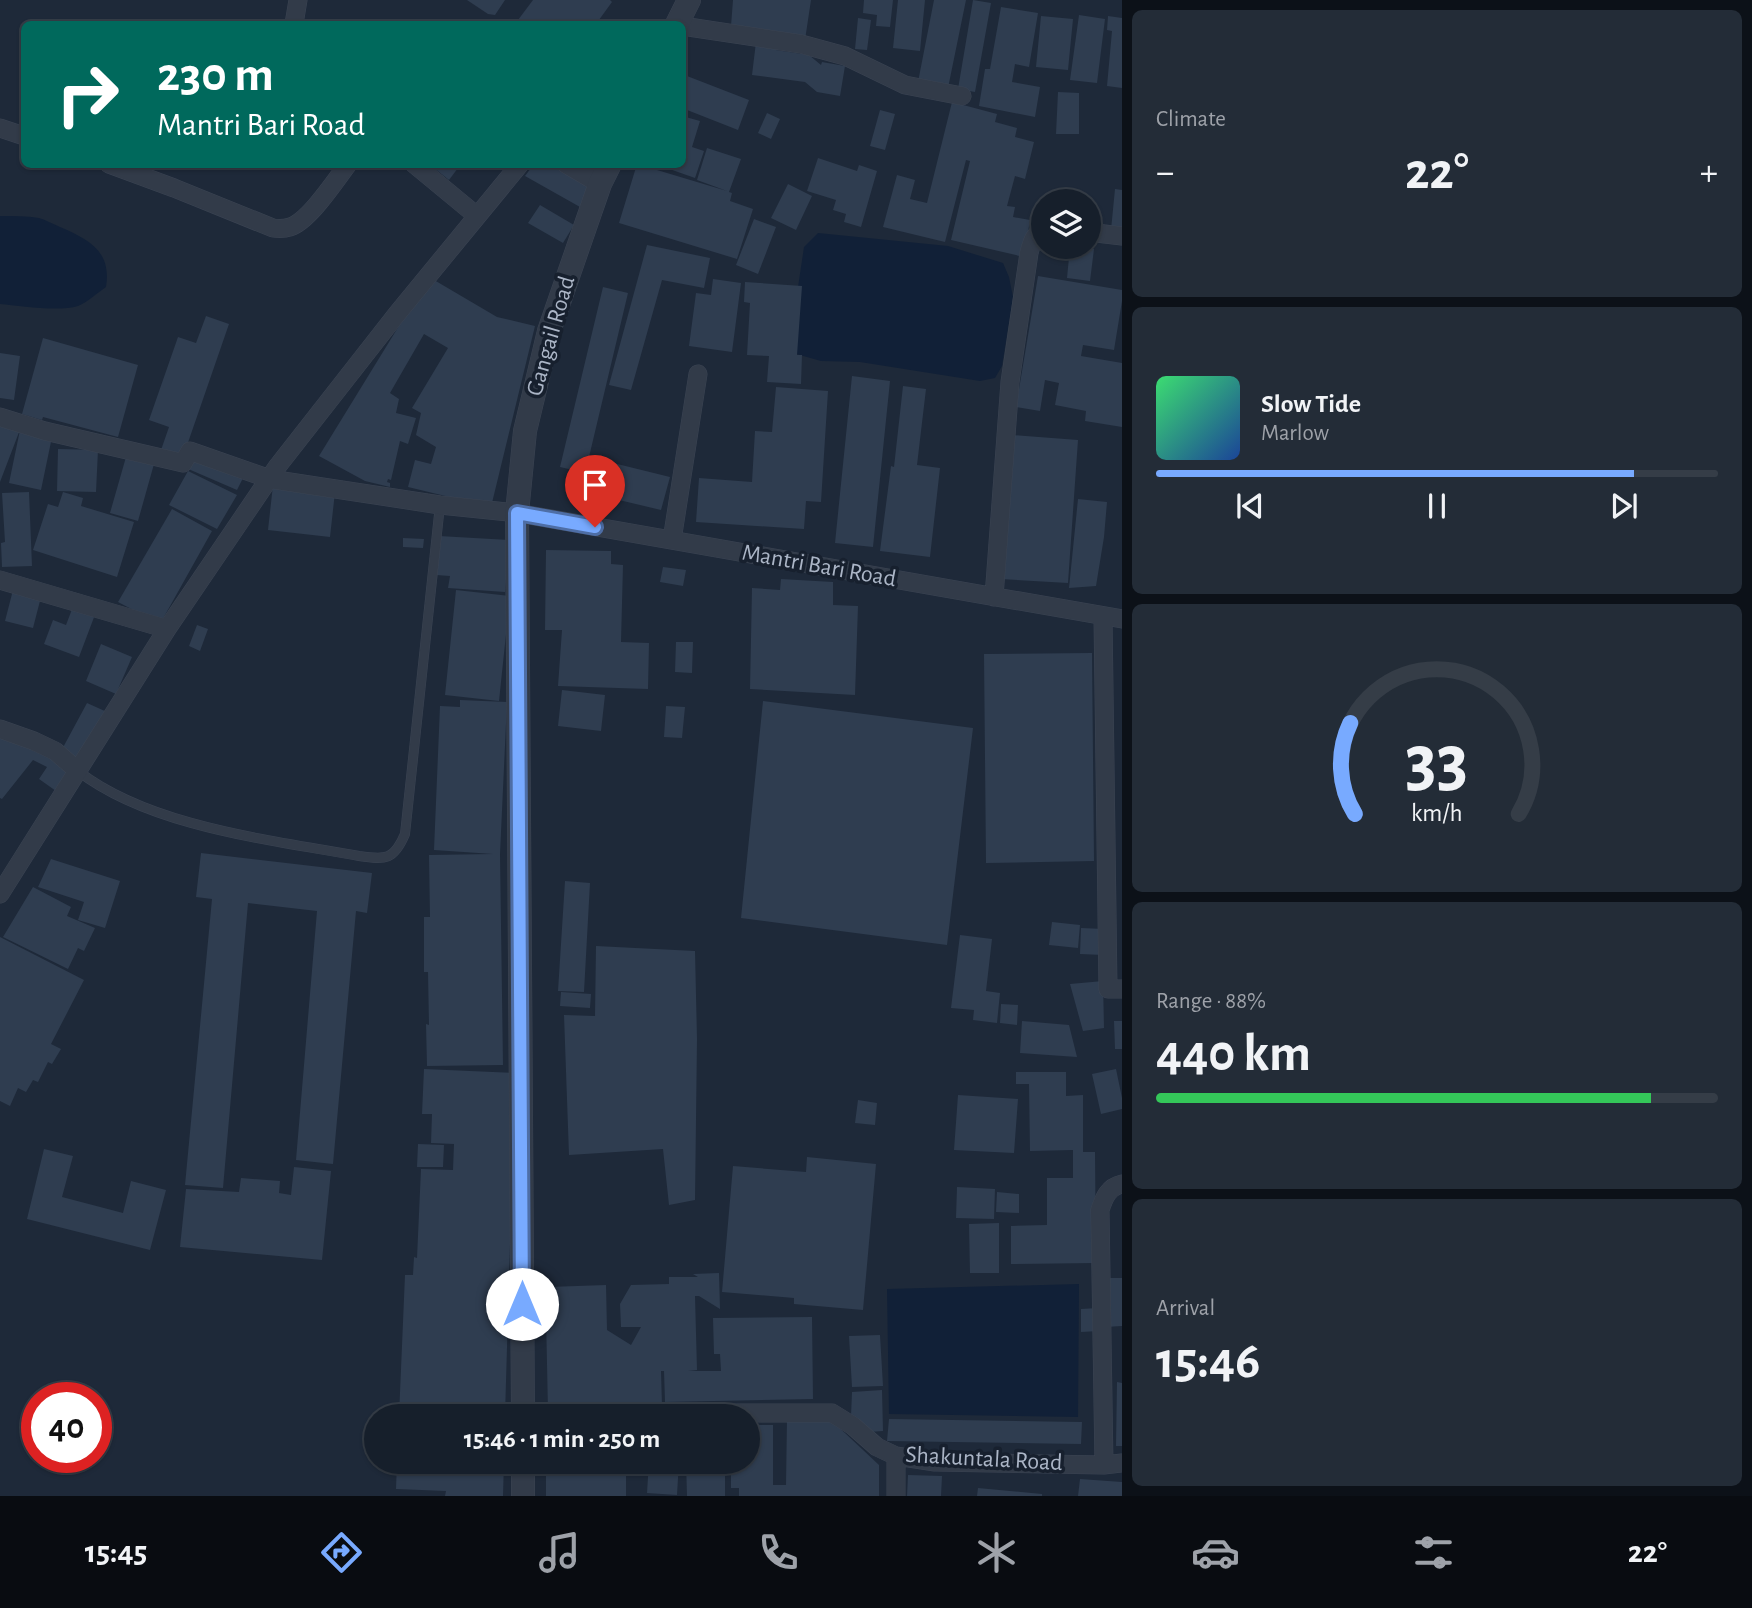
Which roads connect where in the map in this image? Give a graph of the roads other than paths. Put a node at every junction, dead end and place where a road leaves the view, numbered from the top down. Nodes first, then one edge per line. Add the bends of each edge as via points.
1 (298, 0) edge
2 (689, 0) edge
3 (294, 21) edge
4 (678, 21) edge
5 (686, 27) edge
6 (962, 96) dead end
7 (0, 128) edge
8 (21, 135) edge
9 (119, 168) edge
10 (345, 168) edge
11 (419, 168) edge
12 (517, 168) edge
13 (582, 168) edge
14 (605, 174) edge
15 (477, 216) junction
16 (1101, 234) edge
17 (1122, 236) edge
18 (1031, 245) edge
19 (698, 374) dead end
20 (0, 416) edge
21 (270, 479) junction
22 (440, 505) junction
23 (517, 513) junction
24 (672, 540) junction
25 (0, 580) edge
26 (995, 597) junction
27 (1103, 616) junction
28 (1122, 619) edge
29 (167, 629) junction
30 (0, 729) edge
31 (78, 771) junction
32 (0, 894) edge
33 (1122, 989) edge
34 (1122, 1184) edge
35 (523, 1404) edge
36 (760, 1413) edge
37 (896, 1455) junction
38 (1122, 1463) edge
39 (1104, 1465) junction
40 (523, 1474) edge
41 (523, 1496) edge
42 (896, 1496) edge

1 - 3 street
2 - 4 street
5 - 6 street via 801,44 845,56 905,85
7 - 8 street
9 - 10 street via 282,229 307,216
11 - 15 street
12 - 15 street
13 - 14 street
14 - 23 street, Gangail Road via 549,331 525,431
15 - 21 street
16 - 17 street
18 - 26 street via 1010,382
19 - 24 street
20 - 21 street, Mantri Bari Road via 183,463 190,451
21 - 22 street, Mantri Bari Road
21 - 29 street
22 - 23 street, Mantri Bari Road
22 - 31 lane via 405,834 391,856 359,856 190,823 116,795
23 - 24 street, Mantri Bari Road
23 - 35 street, Gangail Road
24 - 26 street, Mantri Bari Road
25 - 29 street
26 - 27 street, Mantri Bari Road
27 - 28 street, Mantri Bari Road
27 - 33 street via 1108,989
29 - 31 street
30 - 31 street via 55,751
31 - 32 street
34 - 39 street via 1106,1194 1100,1210
36 - 37 street, Shakuntala Road via 832,1413 877,1447
37 - 39 street, Shakuntala Road via 935,1462
37 - 42 street
38 - 39 street, Shakuntala Road
40 - 41 street

